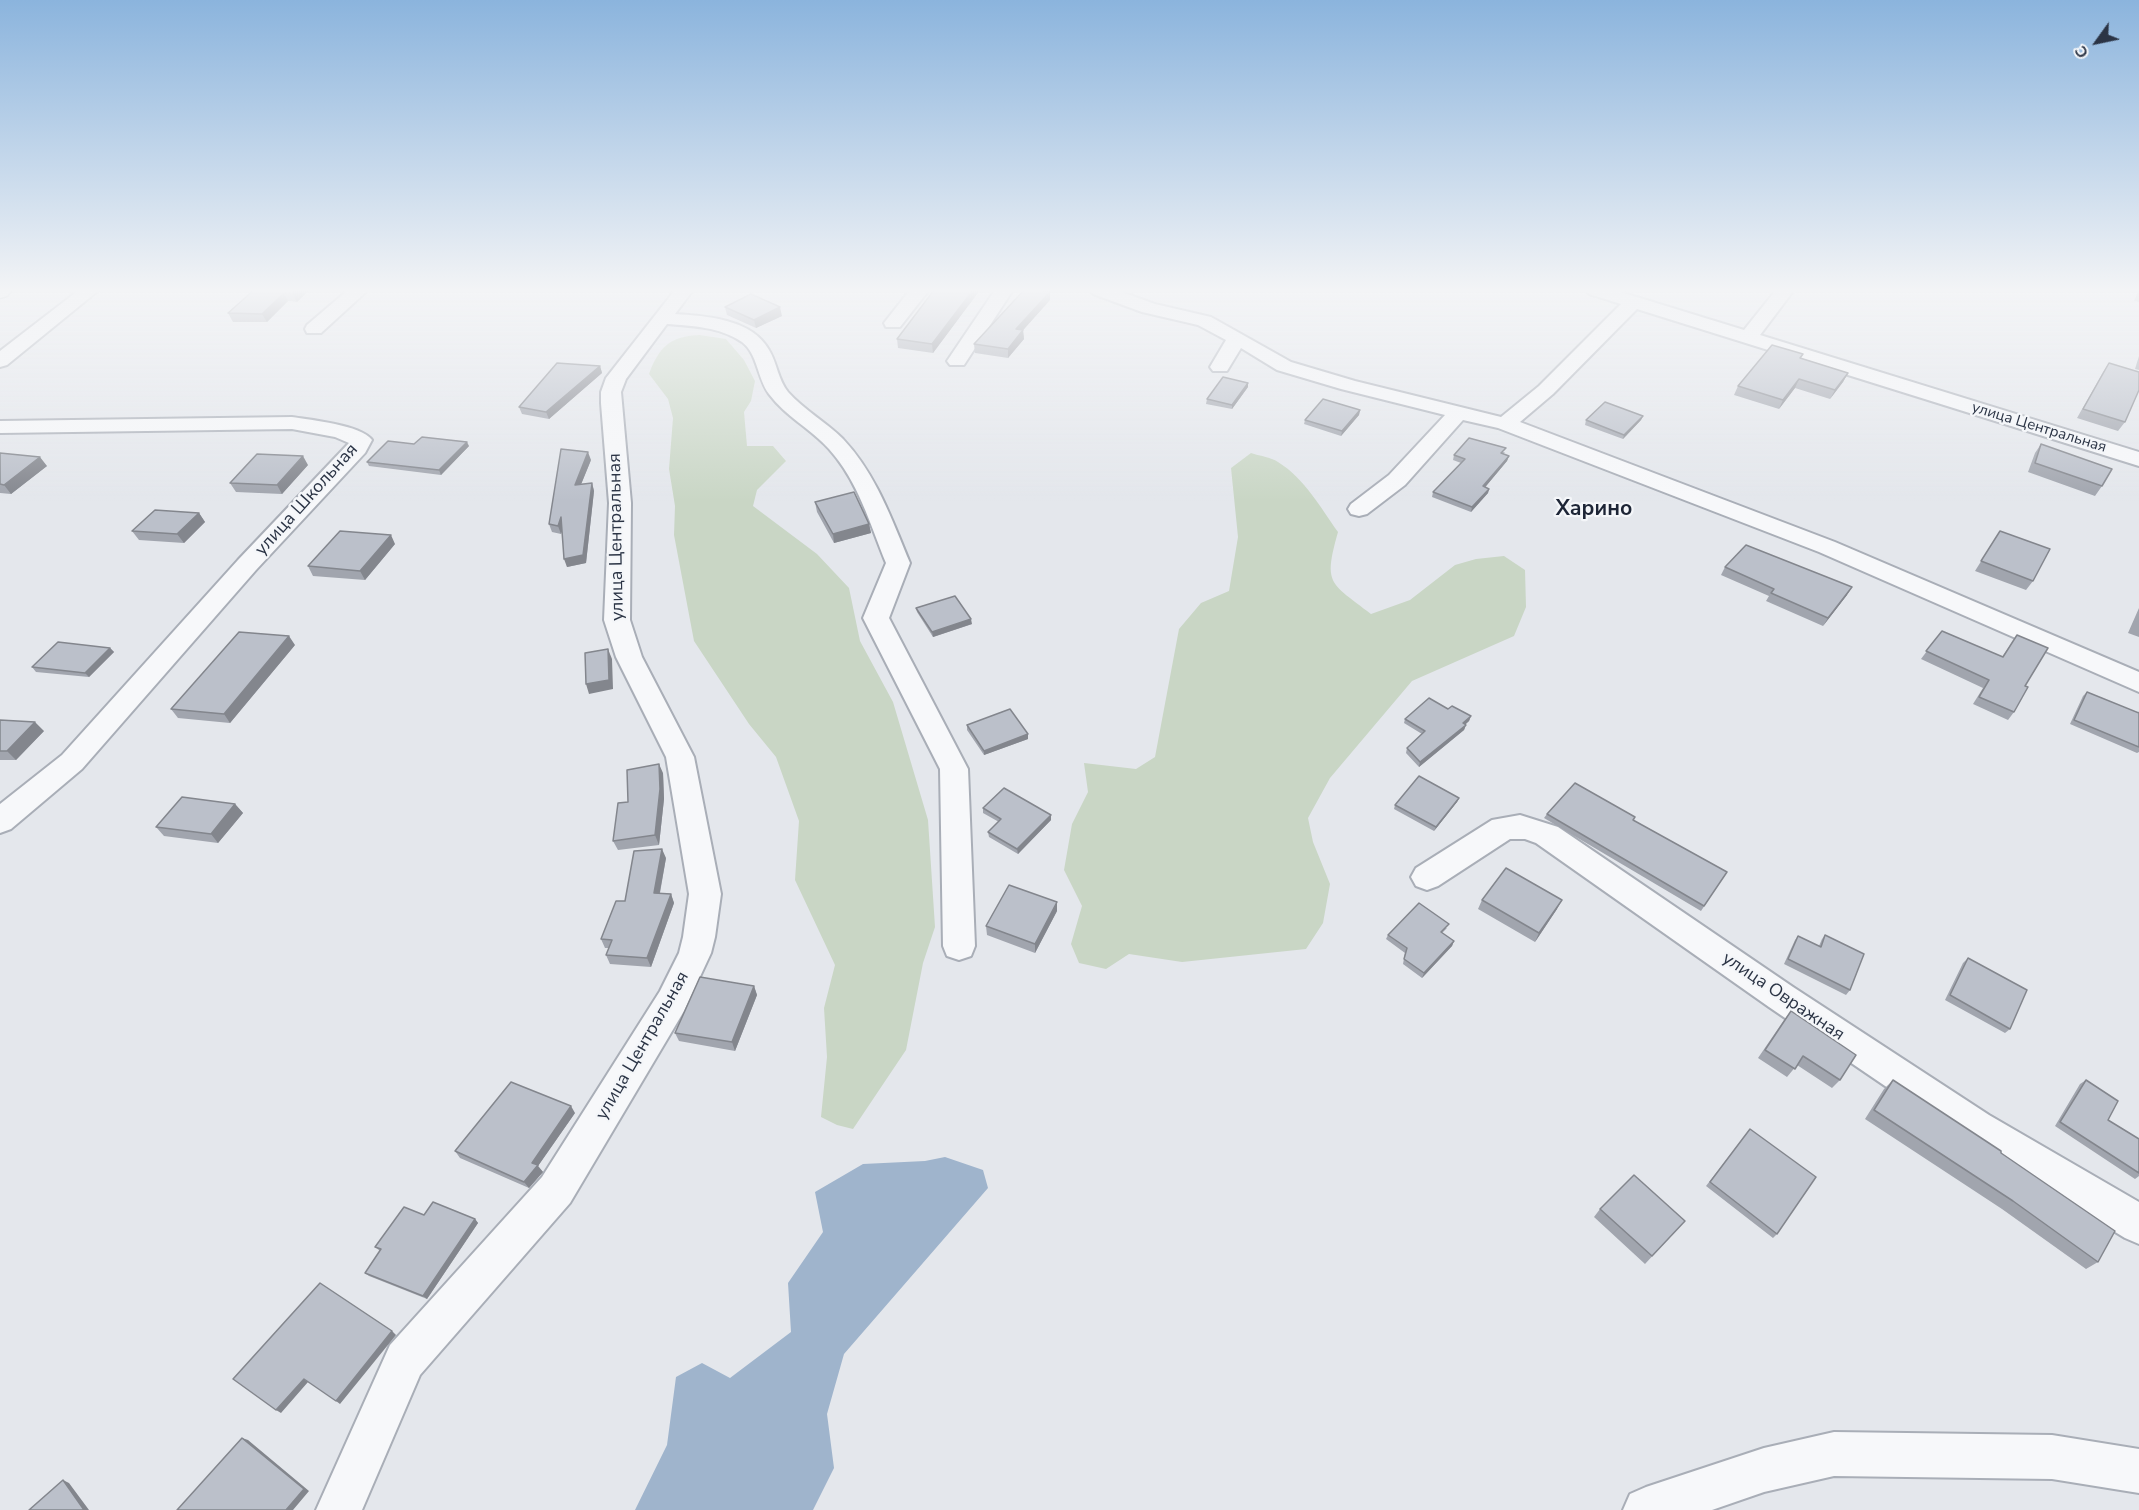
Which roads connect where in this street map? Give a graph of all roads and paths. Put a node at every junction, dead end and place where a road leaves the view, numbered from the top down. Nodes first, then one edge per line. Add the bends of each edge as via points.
1 (629, 360) edge
2 (764, 360) edge
3 (1224, 360) edge
4 (1275, 360) edge
5 (1576, 360) edge
6 (1823, 360) edge
7 (1220, 367) dead end
8 (1459, 412) junction
9 (1505, 424) junction
10 (0, 427) edge
11 (2139, 459) edge
12 (1359, 509) dead end
13 (2139, 683) edge
14 (0, 821) edge
15 (1427, 877) dead end
16 (959, 946) dead end
17 (2139, 1224) edge
18 (2139, 1471) edge
19 (339, 1510) edge
20 (1646, 1510) edge

1 - 19 street, улица Центральная via 611,392 620,503 616,614 629,657 680,757 705,894 699,937 672,1001 556,1190 405,1360
2 - 16 street via 780,395 836,444 861,477 898,563 876,618 954,769
3 - 7 street
4 - 8 street
5 - 9 street
6 - 11 street, улица Центральная
8 - 9 street
8 - 12 street via 1397,480
9 - 13 street via 1827,547
10 - 14 street, улица Школьная via 292,423 361,440 72,762
15 - 17 street, улица Овражная via 1503,828 1532,828 1547,835 1976,1127
18 - 20 street via 2052,1457 1834,1454 1764,1470

